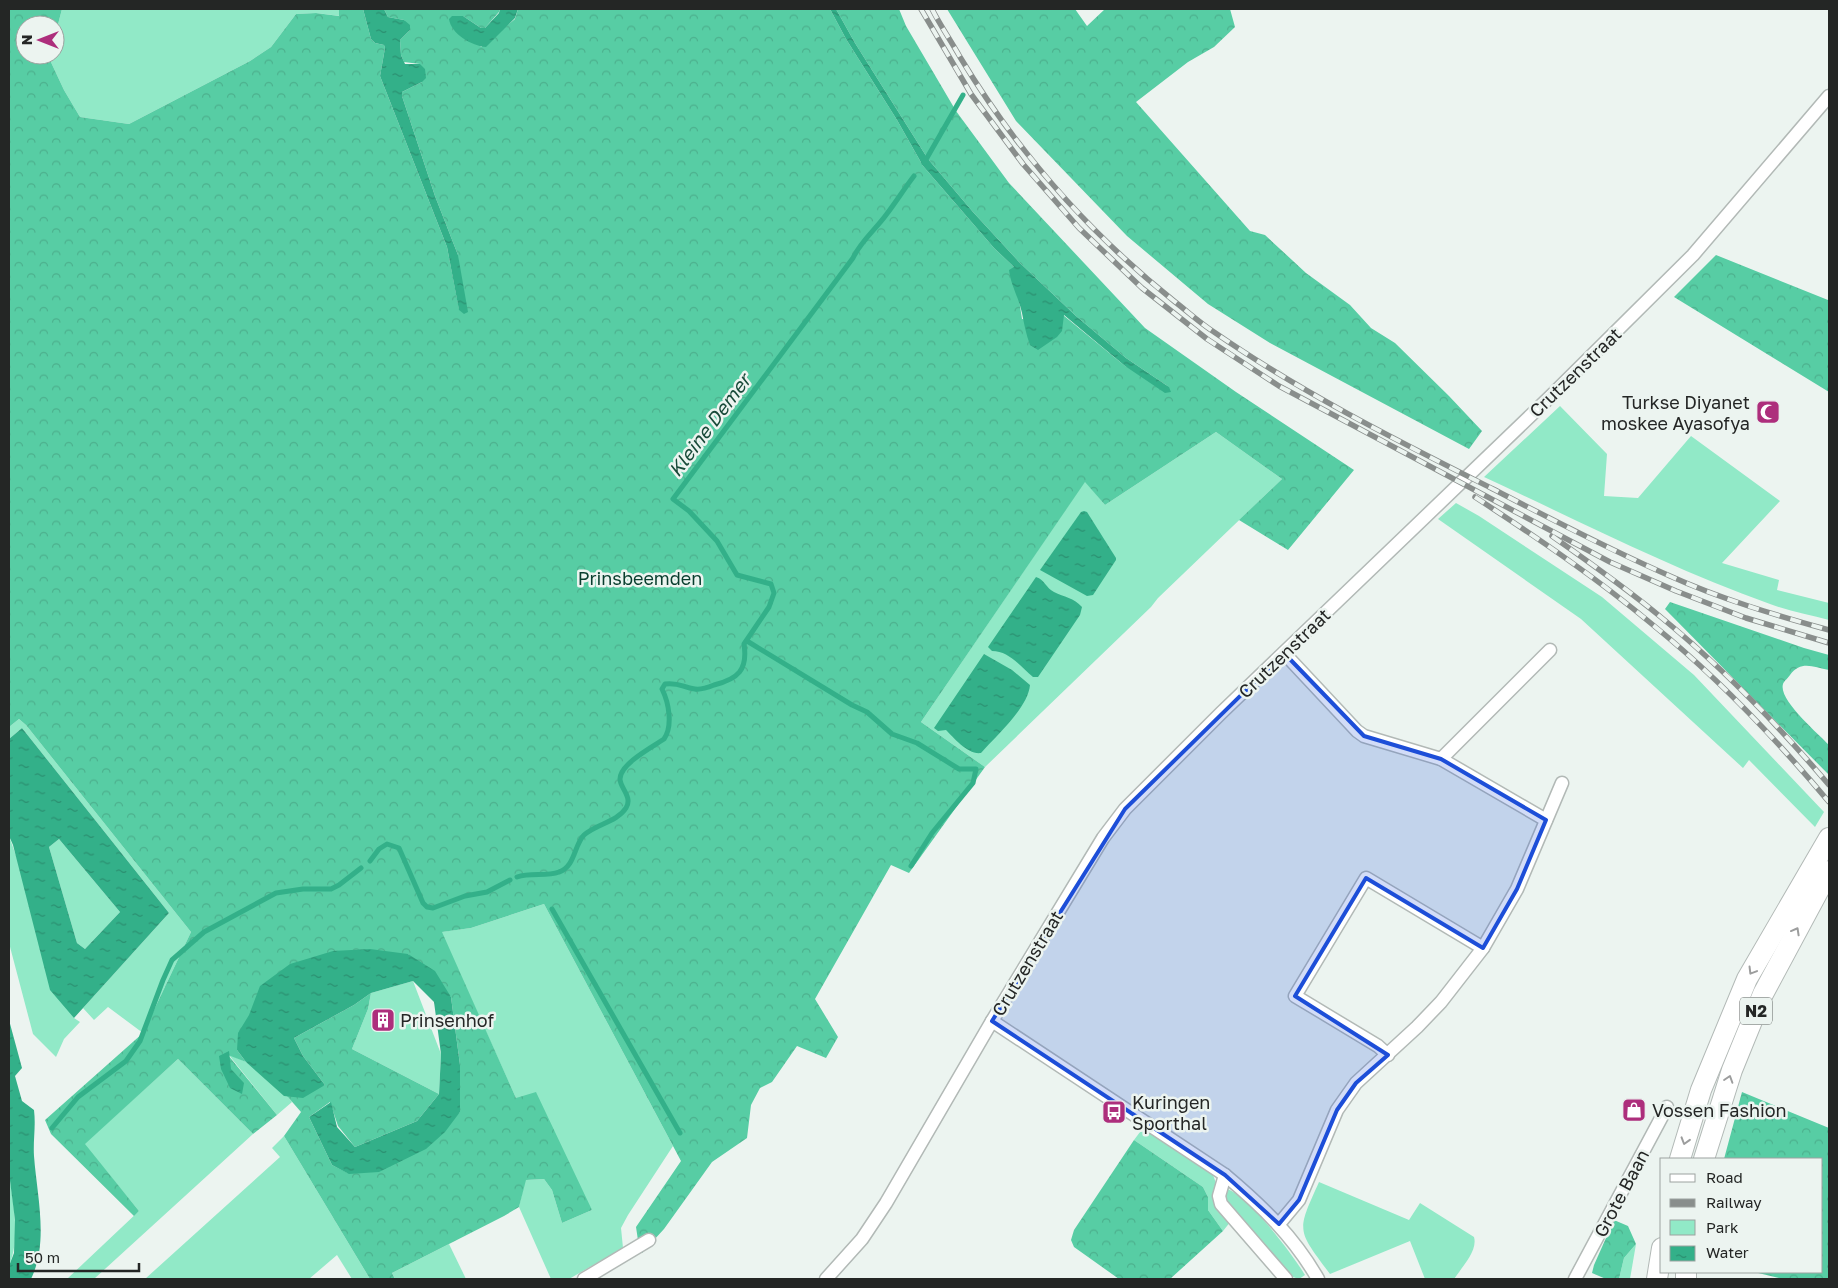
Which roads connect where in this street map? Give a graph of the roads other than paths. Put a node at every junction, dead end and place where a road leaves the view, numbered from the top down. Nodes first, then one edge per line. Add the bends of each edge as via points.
1 (1829, 96) edge
2 (1550, 650) dead end
3 (1284, 653) junction
4 (1441, 759) junction
5 (1562, 783) dead end
6 (1546, 820) junction
7 (1829, 838) edge
8 (1829, 871) edge
9 (1483, 948) junction
10 (992, 1021) junction
11 (1388, 1055) junction
12 (1667, 1107) dead end
13 (1680, 1158) edge
14 (1704, 1158) edge
15 (1225, 1175) junction
16 (1279, 1224) junction
17 (649, 1240) dead end
18 (1660, 1260) edge
19 (584, 1279) edge
20 (826, 1279) edge
21 (1286, 1279) edge
22 (1318, 1279) edge
23 (1575, 1279) edge
24 (1657, 1279) edge

1 - 3 street, Crutzenstraat via 1693,255
2 - 4 street
3 - 4 street via 1364,736
3 - 10 street, Crutzenstraat via 1126,809 1103,838
4 - 6 street
5 - 6 street
6 - 9 street via 1517,889
7 -> 13 main road, N2 via 1747,979 1701,1090
14 -> 8 main road, N2 via 1732,1070 1763,994
9 - 11 street via 1440,1002
9 - 11 street via 1366,878 1295,996
10 - 15 street
10 - 20 street, Crutzenstraat via 886,1203 862,1239
11 - 16 street via 1356,1083 1338,1110 1299,1200
12 - 23 street, Grote Baan
15 - 16 street
15 - 21 street via 1219,1196 1221,1204
16 - 22 street
17 - 19 street
18 - 24 main road

